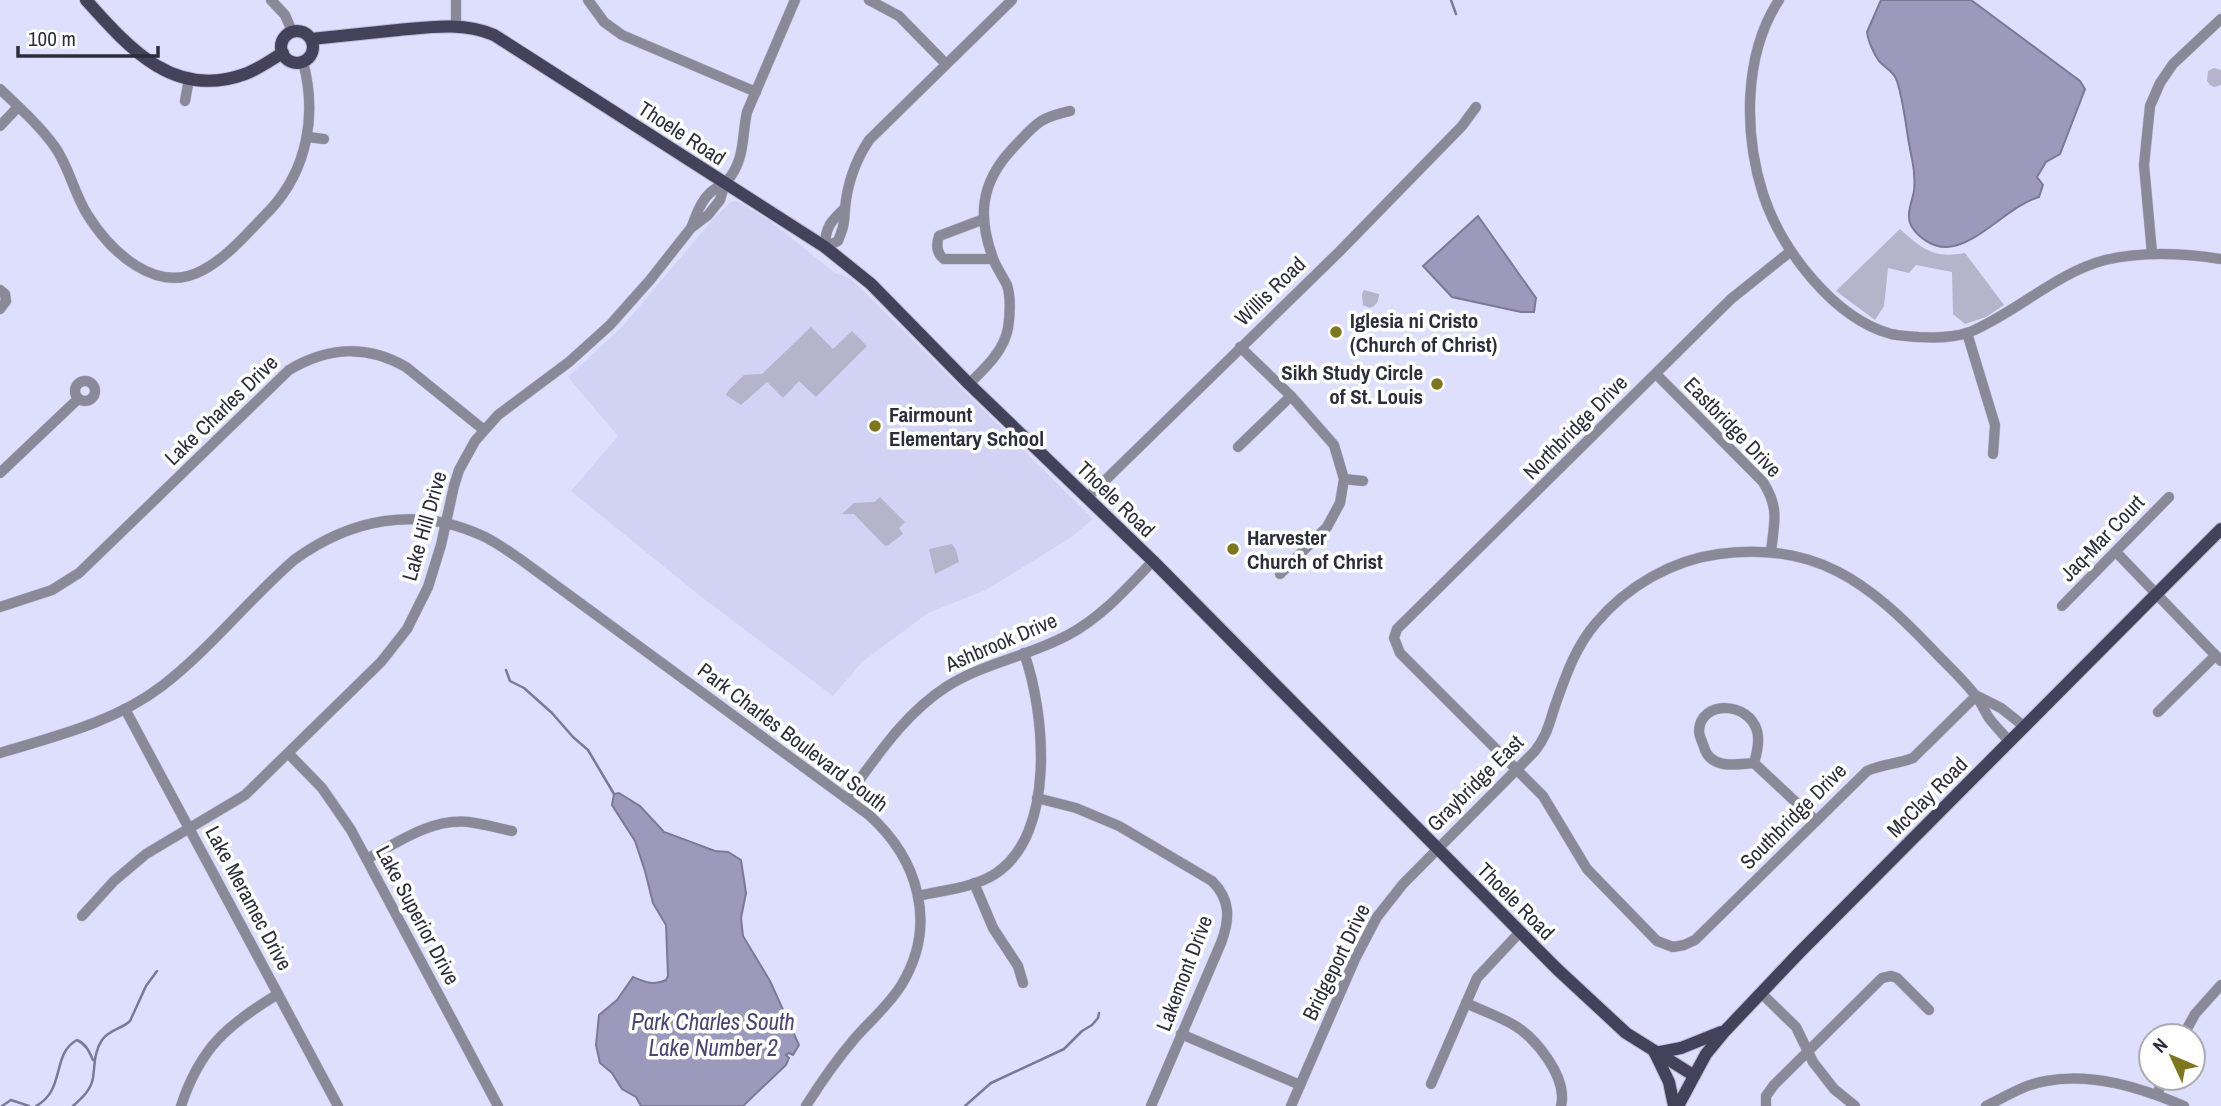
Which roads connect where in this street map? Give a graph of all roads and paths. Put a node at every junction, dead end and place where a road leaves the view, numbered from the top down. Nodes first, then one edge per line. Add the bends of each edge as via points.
1 (86, 0) edge
2 (271, 0) edge
3 (456, 0) edge
4 (588, 0) edge
5 (796, 0) edge
6 (869, 0) edge
7 (1012, 0) edge
8 (1779, 0) edge
9 (2221, 19) edge
10 (456, 26) junction
11 (292, 32) junction
12 (311, 39) junction
13 (283, 54) junction
14 (303, 62) junction
15 (946, 64) junction
16 (189, 79) junction
17 (0, 89) edge
18 (756, 92) junction
19 (185, 101) dead end
20 (18, 107) junction
21 (1476, 107) dead end
22 (1070, 111) dead end
23 (0, 126) edge
24 (308, 136) junction
25 (324, 139) dead end
26 (725, 183) junction
27 (984, 219) junction
28 (825, 247) junction
29 (1791, 251) junction
30 (2152, 253) junction
31 (993, 259) junction
32 (2221, 259) edge
33 (0, 290) edge
34 (0, 309) edge
35 (1967, 333) junction
36 (1240, 347) junction
37 (1656, 374) junction
38 (969, 384) junction
39 (1292, 396) junction
40 (78, 399) dead end
41 (484, 430) junction
42 (1238, 447) dead end
43 (1993, 454) dead end
44 (0, 473) edge
45 (1344, 479) junction
46 (1363, 481) dead end
47 (2169, 497) dead end
48 (1087, 498) junction
49 (445, 522) junction
50 (2221, 530) edge
51 (1771, 552) junction
52 (2116, 552) junction
53 (1153, 561) junction
54 (1280, 574) dead end
55 (2156, 595) junction
56 (2062, 606) dead end
57 (0, 607) edge
58 (1024, 653) junction
59 (2218, 658) edge
60 (1976, 696) junction
61 (125, 709) junction
62 (2158, 712) dead end
63 (2025, 727) junction
64 (2010, 742) junction
65 (0, 753) edge
66 (289, 754) junction
67 (1754, 763) junction
68 (1516, 769) junction
69 (846, 798) junction
70 (1037, 798) junction
71 (1816, 821) junction
72 (190, 828) junction
73 (512, 831) dead end
74 (1437, 849) junction
75 (366, 859) junction
76 (974, 883) junction
77 (918, 896) junction
78 (82, 916) dead end
79 (1520, 932) junction
80 (1023, 982) dead end
81 (2221, 985) edge
82 (1761, 993) junction
83 (278, 994) junction
84 (1466, 1003) junction
85 (1929, 1010) dead end
86 (2191, 1022) edge
87 (1725, 1031) junction
88 (1181, 1034) junction
89 (1808, 1052) junction
90 (1655, 1053) junction
91 (1693, 1075) junction
92 (1431, 1084) dead end
93 (1300, 1085) junction
94 (2157, 1094) joint
95 (181, 1106) edge
96 (338, 1106) edge
97 (498, 1106) edge
98 (806, 1106) edge
99 (1151, 1106) edge
100 (1291, 1106) edge
101 (1561, 1106) edge
102 (1676, 1106) edge
103 (1766, 1106) edge
104 (1855, 1106) edge
105 (1986, 1106) edge
106 (2184, 1106) edge

1 - 16 main road via 142,57
2 - 11 street
3 - 10 street
4 - 18 street via 604,22 622,34
5 - 18 street, Lake Hill Drive
6 - 15 street via 899,16
7 - 15 street
8 - 29 street via 1753,66 1751,142 1764,197
9 - 30 street via 2174,64 2150,106 2144,165
10 - 12 main road, Thoele Road
10 - 26 main road, Thoele Road via 494,35
11 - 12 main road via 305,33
11 - 13 main road via 284,38
12 - 14 main road via 311,55
13 - 14 main road via 293,62
13 - 16 main road via 235,77
14 - 24 street via 310,107
15 - 28 street via 869,140 857,159 846,222 838,241
16 - 19 street
17 - 20 street
18 - 26 street, Lake Hill Drive via 744,125 743,149
20 - 23 street
20 - 24 street via 55,147 99,231 128,260 162,277 201,272 230,249 282,195
21 - 36 street, Willis Road via 1339,252
22 - 27 street via 1043,119 1007,155 986,191
24 - 25 street
26 - 28 main road, Thoele Road
26 - 41 street, Lake Hill Drive via 720,200 708,215 691,228 610,325
27 - 31 street
27 - 31 street via 939,236 936,244 944,259
28 - 38 main road, Thoele Road via 871,284
29 - 35 street via 1816,284 1868,325 1892,334 1934,338
29 - 37 street, Northbridge Drive via 1731,299
30 - 32 street
30 - 35 street via 2106,260 2069,275
31 - 38 street via 1007,287 1008,329 996,356
33 - 34 street via 6,297
35 - 43 street via 1995,425
36 - 39 street
36 - 48 street, Willis Road
37 - 51 street, Eastbridge Drive via 1763,482 1776,510
37 - 68 street, Northbridge Drive via 1397,629 1394,638 1400,653
38 - 48 main road, Thoele Road
39 - 42 street
39 - 45 street via 1334,445
40 - 44 street
41 - 49 street, Lake Hill Drive via 459,470
41 - 57 street, Lake Charles Drive via 393,360 354,350 320,355 289,370 271,386 79,573 52,590
45 - 46 street
45 - 54 street via 1340,503 1327,527
47 - 52 street, Jaq-Mar Court
48 - 53 main road, Thoele Road
49 - 61 street, Park Charles Boulevard South via 379,521 326,539 279,573 162,685
49 - 66 street, Lake Hill Drive via 432,576 407,629 381,662
49 - 69 street, Park Charles Boulevard South via 485,537 520,559
50 - 55 main road, McClay Road
51 - 60 street, Graybridge East via 1822,564 1851,577 1905,621
51 - 68 street, Graybridge East via 1707,555 1678,564 1619,599 1579,648 1545,738
52 - 55 street
52 - 56 street, Jaq-Mar Court
53 - 58 street, Ashbrook Drive via 1083,626
53 - 74 main road, Thoele Road
55 - 59 street
55 - 63 main road, McClay Road
58 - 69 street, Ashbrook Drive via 964,676 925,702 894,734
58 - 70 street via 1042,737
59 - 62 street
60 - 63 street, Graybridge East
60 - 64 street, Graybridge East
60 - 71 street, Southbridge Drive via 1913,758 1867,771
61 - 65 street, Park Charles Boulevard South
61 - 72 street, Lake Meramec Drive
63 - 64 main road, McClay Road
64 - 82 main road, McClay Road
66 - 72 street, Lake Hill Drive via 245,795
66 - 75 street, Lake Superior Drive via 336,807
67 - 67 street via 1716,763 1706,756 1699,731 1704,718 1718,708 1738,709 1751,717 1757,731
67 - 71 street
68 - 71 street, Southbridge Drive via 1543,796 1587,869 1657,941 1673,947 1695,940
68 - 74 street, Graybridge East
69 - 77 street, Park Charles Boulevard South via 890,836 906,861
70 - 76 street via 1016,853 995,874
70 - 88 street, Lakemont Drive via 1119,826 1219,888 1227,905 1226,929
72 - 78 street, Lake Hill Drive via 130,867
72 - 83 street, Lake Meramec Drive
73 - 75 street via 469,822 441,824
74 - 79 main road, Thoele Road
74 - 93 street, Bridgeport Drive via 1389,900 1366,934
75 - 97 street, Lake Superior Drive
76 - 77 street
76 - 80 street
77 - 98 street, Park Charles Boulevard South via 918,942 903,982
79 - 84 street via 1476,978
79 - 90 main road, Thoele Road via 1626,1033
81 - 86 street
82 - 87 main road, McClay Road
82 - 89 street via 1796,1027
83 - 95 street via 236,1021 208,1050
83 - 96 street, Lake Meramec Drive
84 - 92 street
84 - 101 street via 1515,1025 1545,1054 1561,1085
85 - 89 street via 1891,970
87 - 90 main road
87 - 91 main road, McClay Road
88 - 93 street
88 - 99 street, Lakemont Drive
89 - 103 street via 1766,1096
89 - 104 street via 1835,1089
90 - 91 main road, Thoele Road
90 - 102 main road
91 - 102 main road, McClay Road
93 - 100 street, Bridgeport Drive
94 - 105 street via 2067,1079 2026,1087
94 - 106 street

